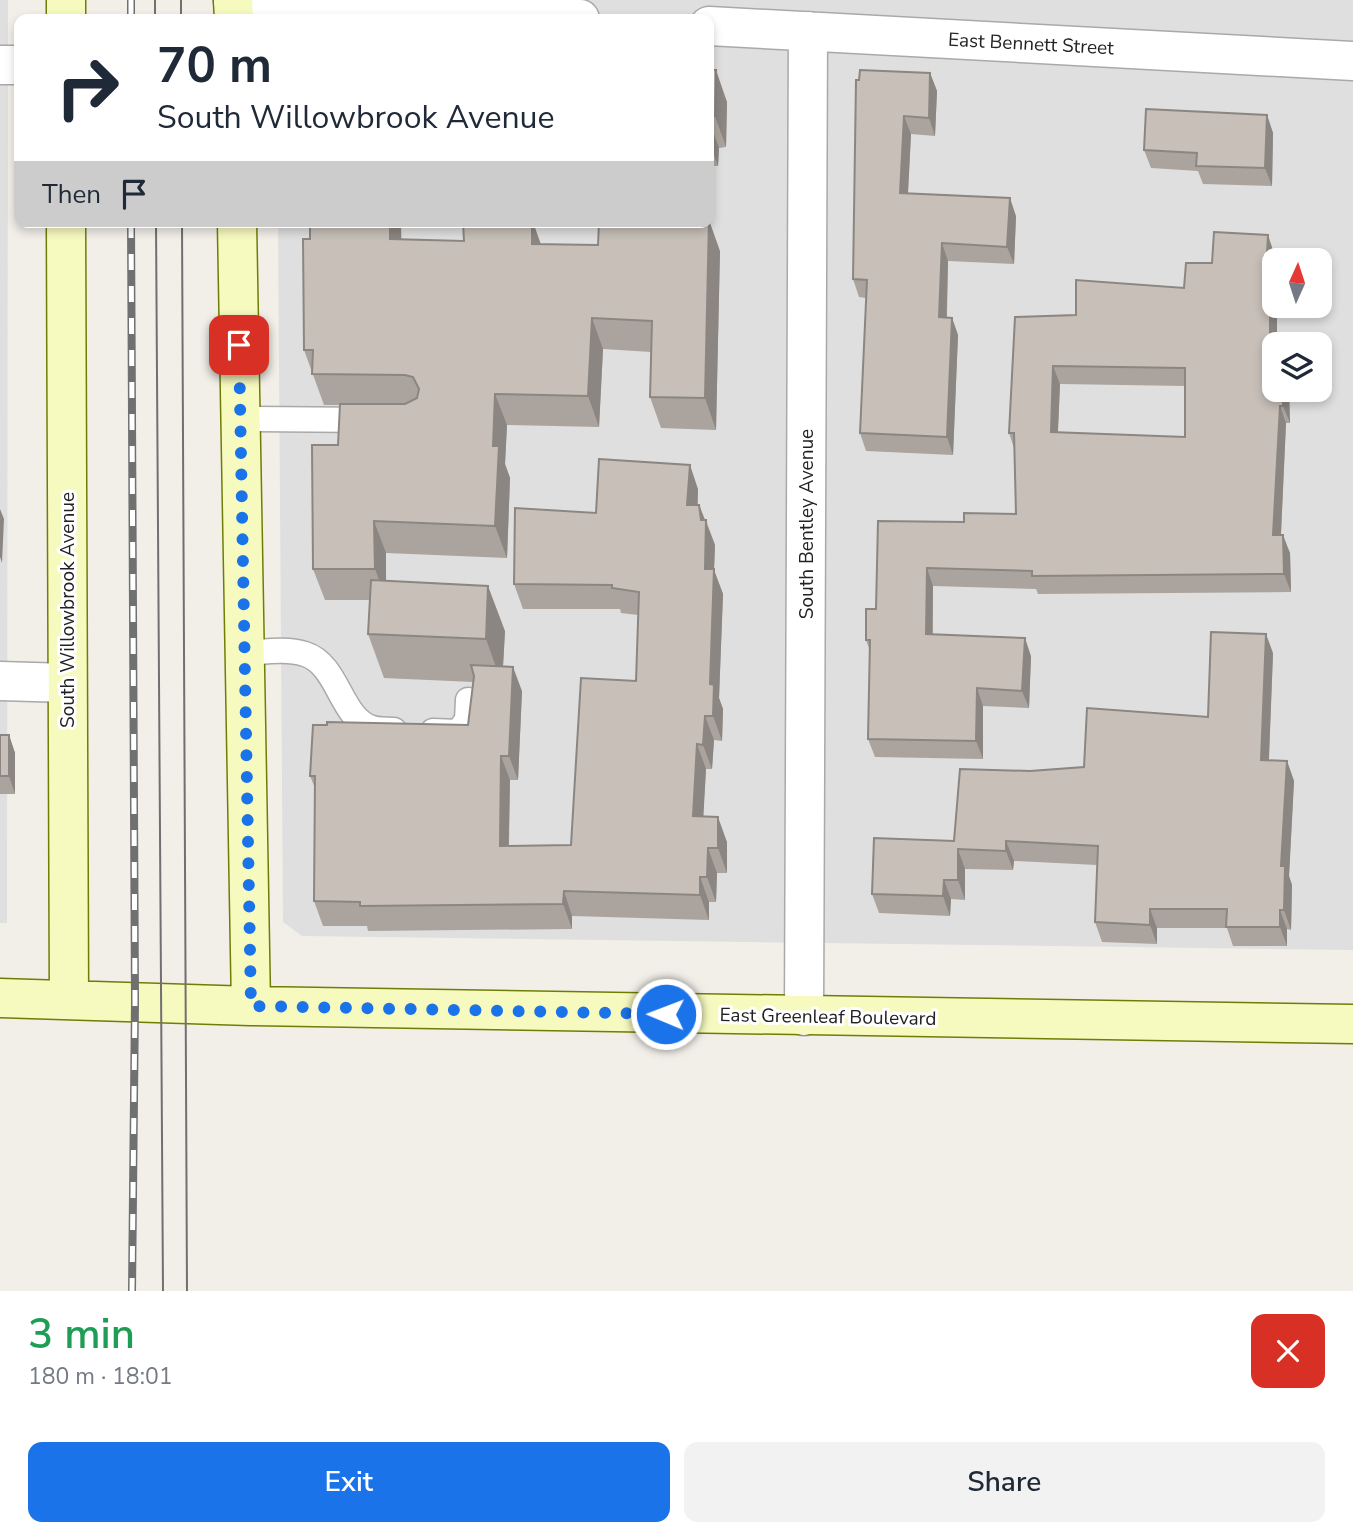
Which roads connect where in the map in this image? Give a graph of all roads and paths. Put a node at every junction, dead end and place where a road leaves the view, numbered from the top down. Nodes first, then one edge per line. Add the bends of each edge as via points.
1 (233, 0) edge
2 (489, 14) edge
3 (714, 26) edge
4 (808, 32) junction
5 (1353, 61) edge
6 (66, 228) edge
7 (237, 228) edge
8 (241, 419) junction
9 (403, 420) edge
10 (245, 653) junction
11 (0, 681) edge
12 (67, 683) junction
13 (468, 700) edge
14 (0, 998) edge
15 (69, 999) junction
16 (251, 1006) junction
17 (804, 1016) junction
18 (1353, 1024) edge

1 - 2 street
3 - 4 street, East Bennett Street
4 - 5 street, East Bennett Street
4 - 17 street, South Bentley Avenue
6 - 12 street, South Willowbrook Avenue
7 - 8 street
8 - 9 lane
8 - 10 street
10 - 13 lane via 282,650 325,665 345,701 370,728 458,732 467,720
10 - 16 street
11 - 12 street
12 - 15 street, South Willowbrook Avenue
14 - 15 street, East Greenleaf Boulevard
15 - 16 street, East Greenleaf Boulevard
16 - 17 street, East Greenleaf Boulevard
17 - 18 street, East Greenleaf Boulevard

